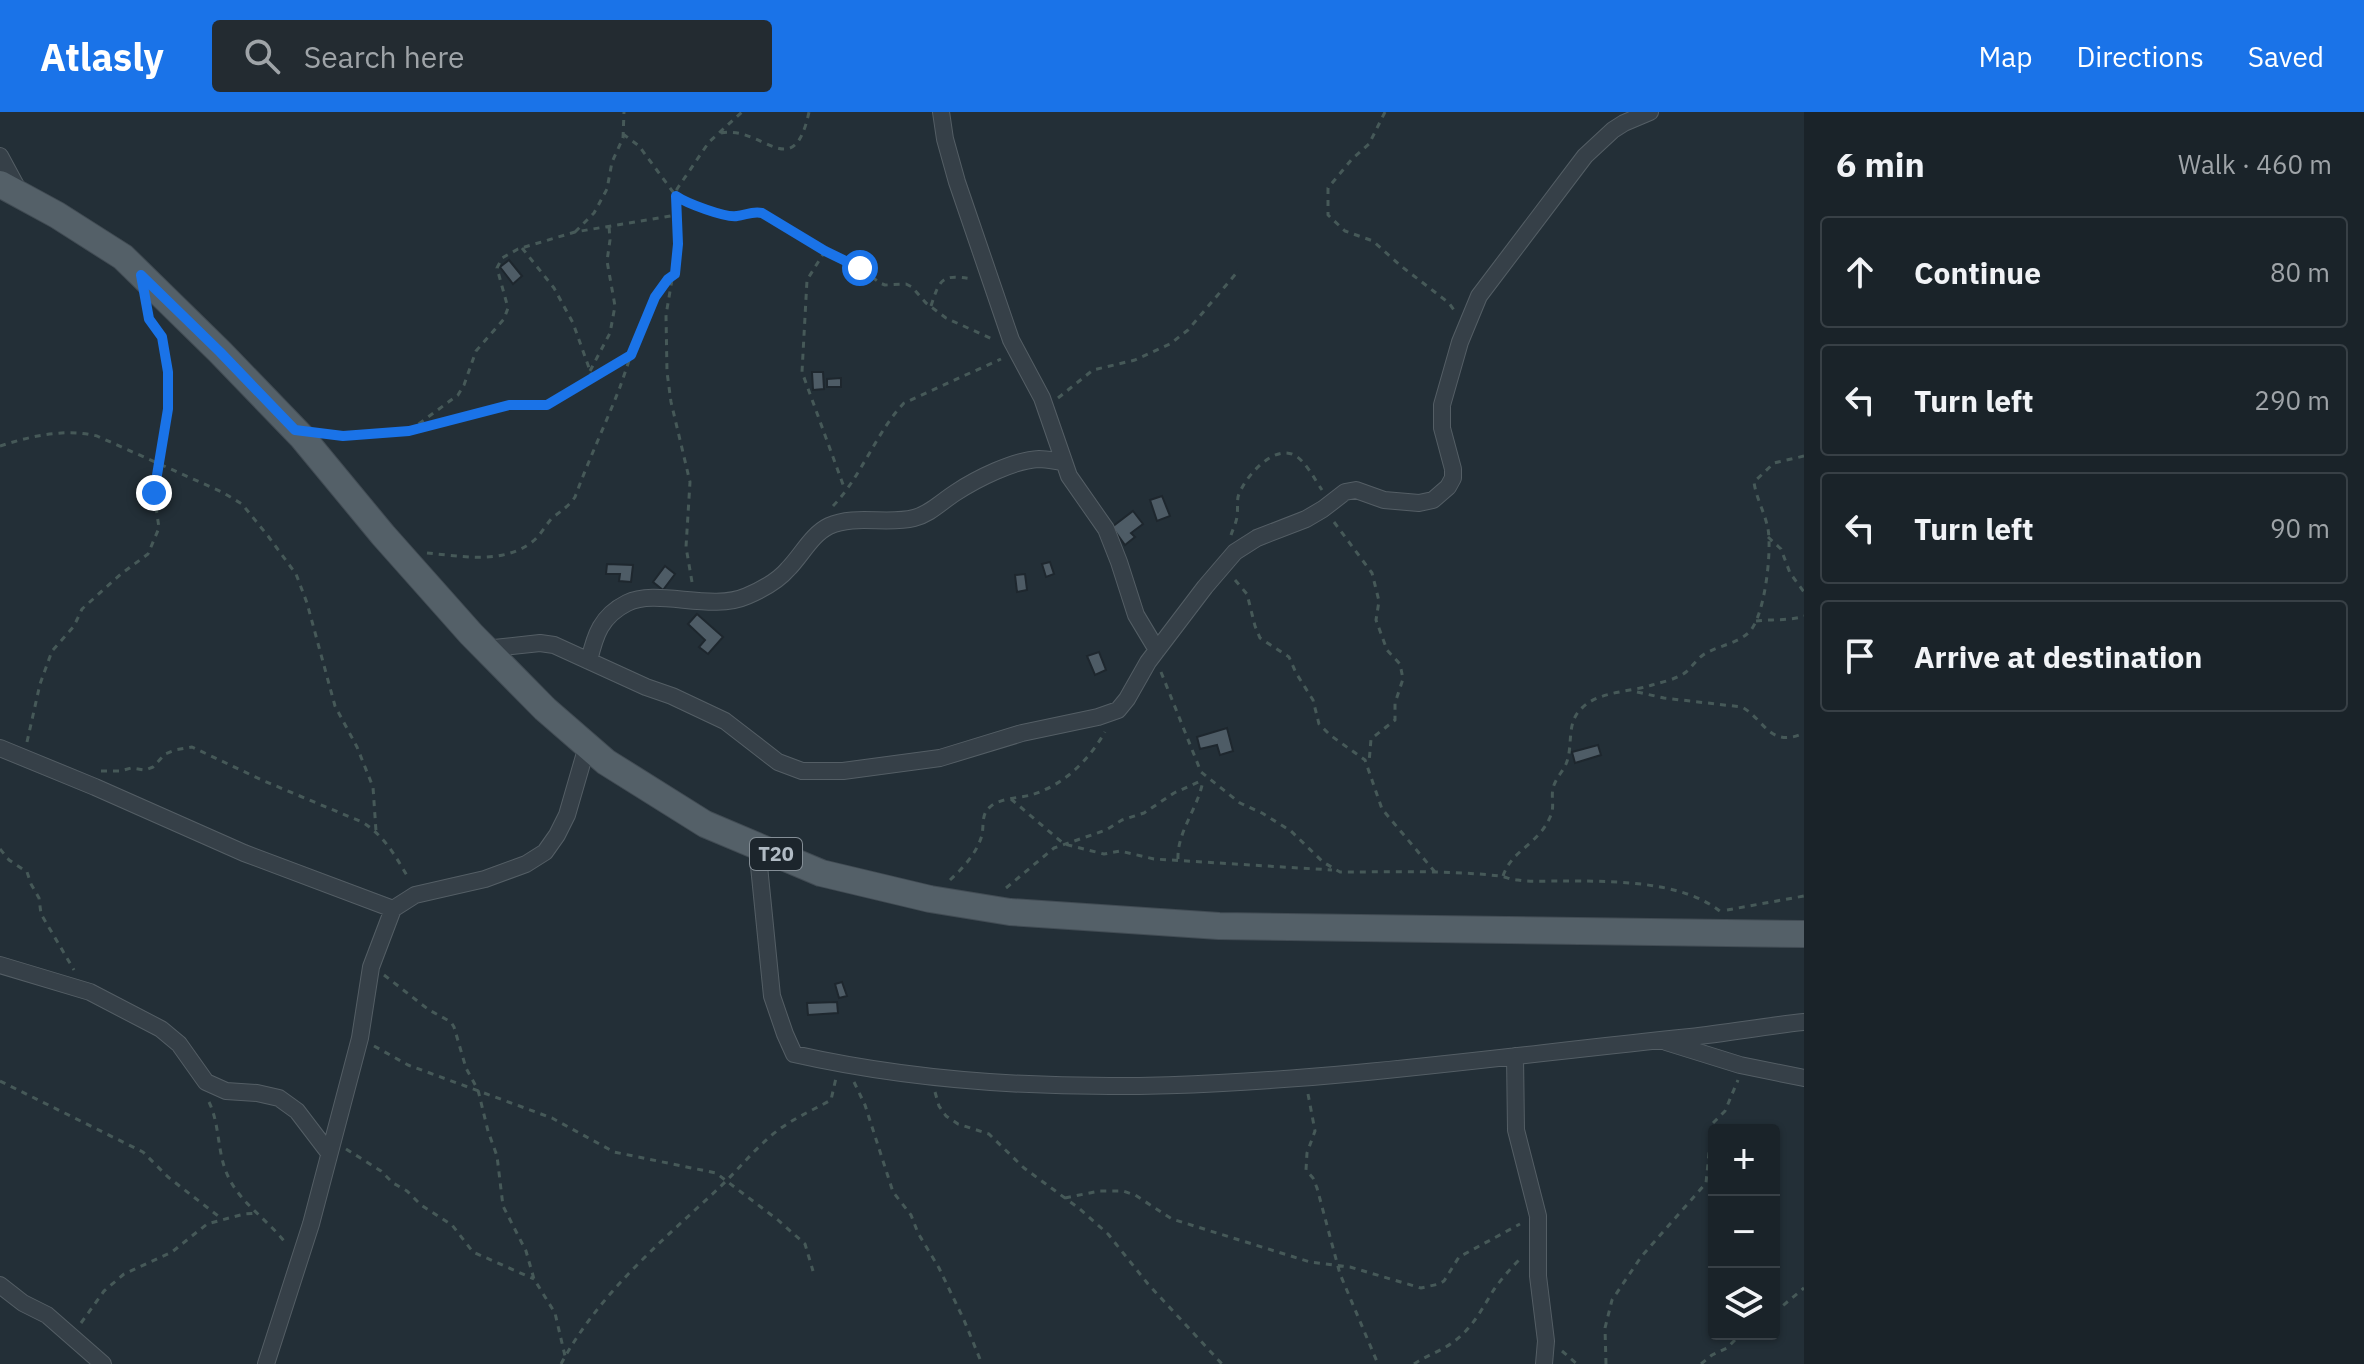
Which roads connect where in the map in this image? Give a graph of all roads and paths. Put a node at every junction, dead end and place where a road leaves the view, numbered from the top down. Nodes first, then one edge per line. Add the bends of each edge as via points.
1 (624, 112) edge
2 (742, 112) edge
3 (809, 112) edge
4 (941, 112) edge
5 (1385, 112) edge
6 (1650, 112) edge
7 (718, 133) junction
8 (623, 134) junction
9 (0, 156) edge
10 (10, 189) edge
11 (676, 196) junction
12 (676, 215) junction
13 (609, 225) junction
14 (575, 232) junction
15 (522, 248) junction
16 (825, 251) junction
17 (1239, 270) dead end
18 (675, 274) junction
19 (141, 275) junction
20 (994, 287) junction
21 (931, 306) junction
22 (1465, 327) junction
23 (1013, 354) junction
24 (631, 355) junction
25 (590, 371) junction
26 (593, 379) junction
27 (1045, 406) junction
28 (295, 430) junction
29 (409, 431) junction
30 (0, 446) edge
31 (1804, 456) edge
32 (1063, 462) junction
33 (160, 464) junction
34 (845, 490) junction
35 (1327, 506) junction
36 (827, 511) dead end
37 (1768, 537) junction
38 (395, 549) junction
39 (1224, 564) junction
40 (1804, 592) edge
41 (696, 602) junction
42 (1804, 616) edge
43 (1756, 621) junction
44 (485, 649) junction
45 (1156, 652) junction
46 (589, 661) junction
47 (1634, 691) junction
48 (1118, 710) junction
49 (1804, 733) edge
50 (587, 746) junction
51 (0, 748) edge
52 (23, 758) junction
53 (1369, 767) junction
54 (69, 776) junction
55 (1203, 777) junction
56 (1011, 799) junction
57 (376, 831) junction
58 (1064, 844) junction
59 (757, 846) junction
60 (0, 849) edge
61 (1178, 859) junction
62 (1335, 870) junction
63 (1435, 872) junction
64 (1503, 876) junction
65 (415, 895) junction
66 (1804, 896) edge
67 (930, 899) junction
68 (984, 908) junction
69 (393, 909) junction
70 (1720, 911) junction
71 (1745, 932) junction
72 (1804, 934) edge
73 (0, 965) edge
74 (371, 967) junction
75 (90, 992) junction
76 (1804, 1022) edge
77 (360, 1038) junction
78 (1657, 1040) junction
79 (1515, 1056) junction
80 (843, 1065) junction
81 (1740, 1065) junction
82 (932, 1076) junction
83 (1804, 1078) edge
84 (1305, 1079) junction
85 (0, 1081) edge
86 (478, 1090) junction
87 (207, 1099) dead end
88 (330, 1148) junction
89 (726, 1181) junction
90 (1065, 1198) junction
91 (258, 1213) junction
92 (1538, 1216) junction
93 (222, 1219) junction
94 (1538, 1240) junction
95 (298, 1262) junction
96 (1338, 1267) junction
97 (813, 1271) dead end
98 (534, 1279) junction
99 (1, 1288) edge
100 (1804, 1288) edge
101 (1780, 1308) edge
102 (72, 1336) junction
103 (1735, 1340) edge
104 (565, 1356) junction
105 (103, 1364) edge
106 (266, 1364) edge
107 (561, 1364) edge
108 (982, 1364) edge
109 (1222, 1364) edge
110 (1378, 1364) edge
111 (1414, 1364) edge
112 (1544, 1364) edge
113 (1606, 1364) edge
114 (1701, 1364) edge

1 - 8 path
2 - 7 path
3 - 7 path via 803,137 790,148 773,147 746,133
4 - 20 street via 957,182
5 - 22 path via 1369,144 1328,188 1328,215 1345,231 1373,241 1449,303
6 - 22 street via 1613,130 1585,156 1479,296
7 - 11 path
8 - 11 path via 639,146
8 - 14 path via 607,189
9 - 10 street
10 - 19 main road, T20 via 123,257
11 - 12 path
11 - 16 path via 728,216 762,213
12 - 13 path
12 - 18 path
13 - 14 path
13 - 25 path via 607,261 615,306 610,333
14 - 15 path
15 - 25 path via 554,288
15 - 29 path via 499,262 507,313 476,351 458,395
16 - 21 path via 880,283 912,287
16 - 34 path via 807,280 802,372
17 - 27 path via 1170,344 1093,370
18 - 24 path via 655,297
18 - 41 path via 666,315 667,372 690,482 686,547
19 - 28 main road, T20
19 - 33 path via 149,319 162,337 168,372
20 - 21 path via 948,276 937,287
20 - 23 street
21 - 23 path
22 - 35 street via 1442,405 1453,469 1448,487 1433,500 1419,503 1384,500 1356,490
23 - 27 street
23 - 34 path via 904,403
24 - 26 path
24 - 38 path via 575,497 534,541 508,555 488,557
25 - 26 path
26 - 29 path via 547,405 509,405
27 - 32 street
28 - 29 path via 343,436
28 - 38 main road, T20
30 - 33 path via 40,435 82,432
31 - 37 path via 1774,463 1754,482
32 - 41 street via 1040,459 999,471 917,517 828,526 766,586 728,601
32 - 45 street via 1106,529 1136,615
33 - 52 path via 154,493 157,536 148,554 82,609 52,651
33 - 57 path via 242,504 296,574 335,706 373,787
34 - 36 path
35 - 39 street via 1257,538
35 - 39 path via 1301,460 1288,453 1273,456 1242,489
35 - 53 path via 1372,573 1379,601 1376,620 1403,674 1395,720 1371,739
37 - 40 path via 1781,549
37 - 43 path
38 - 44 main road, T20
39 - 45 street
39 - 53 path via 1247,594 1260,638 1289,657 1313,700 1319,724
41 - 46 street via 631,601 596,632
42 - 43 path
43 - 47 path via 1747,635 1702,655 1677,677
44 - 46 street via 540,643
44 - 50 main road, T20
45 - 48 street
45 - 55 path
46 - 48 street via 725,721 778,762 802,771 940,758
47 - 49 path via 1742,707 1774,735 1791,738
47 - 64 path via 1583,706 1570,729 1567,763 1553,789 1551,816 1541,833 1507,864
48 - 56 path via 1076,770 1056,785
50 - 59 main road, T20 via 705,824
50 - 65 street via 567,815 545,852 485,879
51 - 52 street
52 - 54 street
53 - 63 path via 1382,809
54 - 57 path via 145,770 165,754 192,747
54 - 69 street via 244,853
55 - 58 path via 1144,813
55 - 61 path
55 - 62 path via 1291,831
56 - 58 path
56 - 67 path via 992,805 967,864
57 - 65 path
58 - 61 path via 1104,854 1120,851
58 - 68 path via 1045,853
59 - 67 main road, T20 via 821,873
59 - 80 street via 772,996 785,1034 794,1054
60 - 75 path via 27,872 41,914
61 - 62 path
62 - 63 path
63 - 64 path
64 - 70 path via 1669,889
65 - 69 street
66 - 70 path
67 - 68 main road, T20
68 - 71 main road, T20 via 1219,926
69 - 74 street
70 - 71 path
71 - 72 main road, T20
73 - 75 street
74 - 77 street
74 - 86 path via 451,1022
75 - 88 street via 161,1029 215,1088 279,1098
76 - 78 street
77 - 86 path via 408,1065
77 - 88 street
78 - 79 street
78 - 81 street
79 - 84 street
79 - 92 street via 1516,1130
80 - 82 street
80 - 89 path via 831,1100 777,1131
80 - 108 path via 865,1105 893,1192 939,1268
81 - 83 street
81 - 113 path via 1725,1111 1712,1124 1706,1183 1641,1257 1612,1300 1605,1328
82 - 84 street via 1098,1086
82 - 90 path via 946,1116 989,1134
84 - 96 path via 1315,1131 1305,1165 1317,1188
85 - 93 path via 136,1147
86 - 89 path via 552,1118 614,1152 716,1173
86 - 98 path via 497,1156 503,1206
87 - 91 path via 227,1175
88 - 95 street
88 - 98 path via 350,1151 368,1162 452,1225 473,1252
89 - 97 path via 805,1244
89 - 104 path via 628,1273
90 - 96 path via 1123,1191 1172,1219
90 - 109 path via 1108,1234
91 - 93 path
91 - 95 path
92 - 94 street
92 - 96 path via 1468,1251 1444,1281 1430,1287
93 - 102 path via 200,1228 172,1252 124,1274 104,1291
94 - 111 path via 1459,1337
94 - 112 street
95 - 106 street
96 - 110 path
98 - 104 path via 555,1313
99 - 102 street
100 - 101 path
102 - 105 street
103 - 114 path
104 - 107 path

